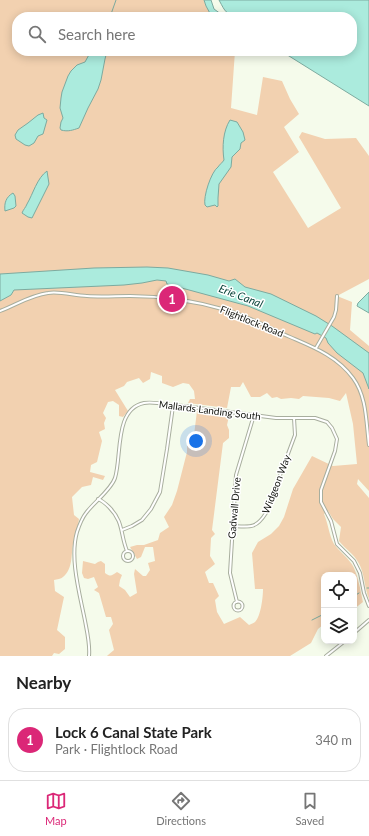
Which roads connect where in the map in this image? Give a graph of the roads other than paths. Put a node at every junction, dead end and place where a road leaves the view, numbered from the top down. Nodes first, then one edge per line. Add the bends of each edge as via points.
1 (337, 296) dead end
2 (0, 311) edge
3 (316, 348) junction
4 (172, 406) junction
5 (254, 415) junction
6 (294, 418) junction
7 (369, 445) edge
8 (98, 499) junction
9 (233, 526) junction
10 (122, 530) junction
11 (127, 551) junction
12 (237, 602) junction
13 (369, 606) edge
14 (369, 620) edge
15 (357, 630) edge
16 (341, 644) edge
17 (89, 656) edge
18 (326, 656) edge

1 - 3 street via 334,316
2 - 3 street, Flightlock Road via 49,292 173,299 228,310
3 - 7 street, Flightlock Road via 338,362 357,384 363,398
4 - 5 street, Mallards Landing South
4 - 8 street, Mallards Landing South via 143,404 128,413 123,426 115,477
4 - 10 street via 160,492 142,520
5 - 6 street, Mallards Landing South
5 - 9 street, Gadwall Drive via 236,474
6 - 9 street, Widgeon Way via 294,435 266,514 256,525
6 - 13 street, Mallards Landing South via 315,418 327,422 337,439 321,490 321,502 332,521 337,544 354,561 360,573
8 - 10 street via 116,515
8 - 17 street, Mallards Landing South via 83,518 75,543 75,566
9 - 12 street, Gadwall Drive via 230,573
10 - 11 street
11 - 11 street via 133,555 130,561 124,556
12 - 12 street via 234,608 240,610 242,603
14 - 15 street
16 - 18 street

